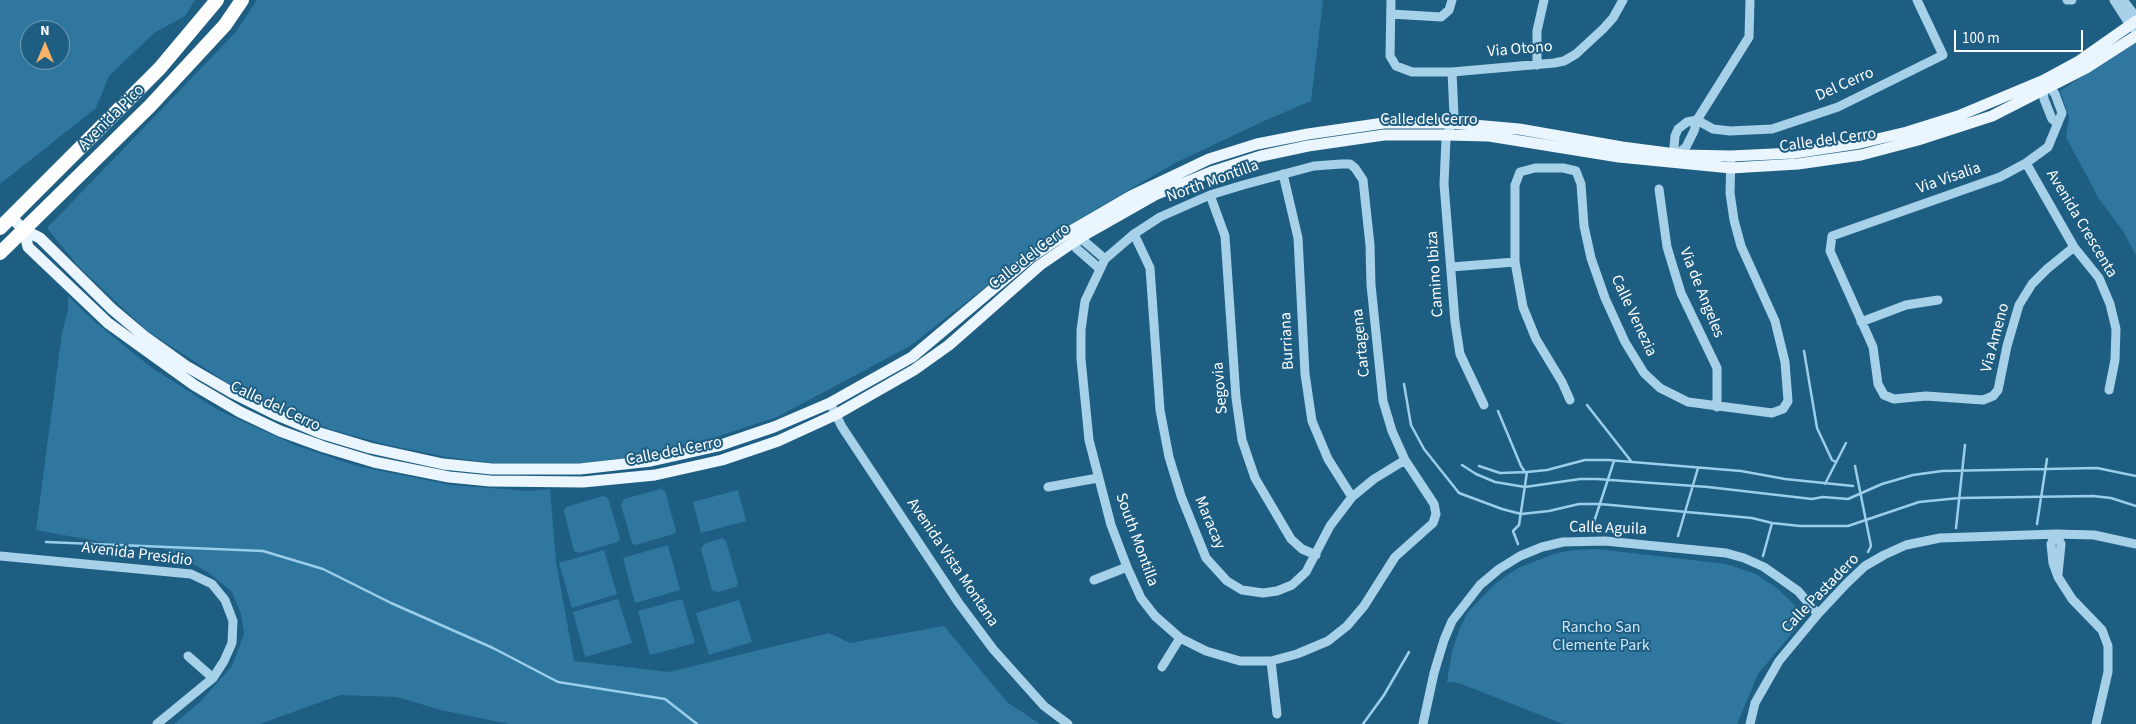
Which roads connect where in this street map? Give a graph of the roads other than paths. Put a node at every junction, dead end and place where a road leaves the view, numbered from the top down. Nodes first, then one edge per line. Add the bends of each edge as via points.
1 (218, 0) edge
2 (242, 0) edge
3 (1391, 0) edge
4 (1452, 0) edge
5 (1544, 0) edge
6 (1623, 0) edge
7 (1750, 0) edge
8 (1918, 0) edge
9 (2067, 0) edge
10 (2072, 0) edge
11 (2114, 0) edge
12 (2123, 0) edge
13 (1391, 14) junction
14 (2134, 23) edge
15 (2136, 36) edge
16 (1537, 65) junction
17 (1452, 72) junction
18 (2046, 86) junction
19 (1696, 120) junction
20 (1451, 123) junction
21 (1447, 135) junction
22 (1677, 159) junction
23 (1731, 162) junction
24 (2026, 163) junction
25 (1350, 164) joint
26 (1283, 174) junction
27 (1659, 189) dead end
28 (1210, 195) junction
29 (11, 217) junction
30 (0, 228) edge
31 (24, 230) junction
32 (1134, 234) junction
33 (1073, 236) junction
34 (2074, 248) junction
35 (0, 253) edge
36 (1515, 262) junction
37 (1102, 264) junction
38 (1451, 267) junction
39 (1938, 300) dead end
40 (1861, 322) junction
41 (2109, 390) dead end
42 (1570, 400) dead end
43 (830, 403) junction
44 (1484, 405) dead end
45 (1717, 407) junction
46 (837, 414) junction
47 (1406, 460) junction
48 (1098, 478) junction
49 (1048, 487) dead end
50 (1352, 497) junction
51 (1436, 510) joint
52 (2056, 534) junction
53 (2136, 544) edge
54 (1316, 555) junction
55 (0, 556) edge
56 (1127, 567) junction
57 (1094, 580) dead end
58 (1818, 614) junction
59 (1180, 638) junction
60 (188, 656) dead end
61 (1271, 661) junction
62 (1162, 667) dead end
63 (213, 678) junction
64 (1278, 714) dead end
65 (157, 724) edge
66 (1068, 724) edge
67 (1423, 724) edge
68 (1750, 724) edge
69 (2096, 724) edge

1 - 29 highway, Avenida Pico via 160,68
2 - 31 highway, Avenida Pico via 224,25 150,106
3 - 13 street, Via Otono
4 - 13 street via 1449,10 1441,17
5 - 16 street via 1537,31
6 - 16 street, Via Otono via 1613,18 1576,54 1559,62
7 - 19 street via 1749,37
8 - 19 street, Del Cerro via 1943,55 1838,107 1772,128 1730,131 1713,129
9 - 10 street
11 - 14 street
12 - 14 street
13 - 17 street, Via Otono via 1390,56 1396,66 1412,72
14 - 18 main road, Calle del Cerro
15 - 18 main road, Calle del Cerro via 2086,68
16 - 17 street, Via Otono
17 - 20 street, Camino Ibiza via 1454,115
18 - 23 main road, Calle del Cerro via 1907,132 1860,143
18 - 24 street, Via Visalia via 2052,119 2057,123 2054,135 2048,147
19 - 22 street via 1694,131
19 - 22 street via 1678,129 1674,147
20 - 21 street, Camino Ibiza
20 - 22 main road, Calle del Cerro via 1518,128
20 - 33 main road, Calle del Cerro via 1384,123 1257,144 1209,159 1131,196
21 - 22 main road, Calle del Cerro via 1497,137 1595,154
21 - 33 main road, Calle del Cerro via 1384,135 1261,156 1155,195
21 - 38 street, Camino Ibiza via 1444,184
22 - 23 main road, Calle del Cerro
23 - 45 street, Calle Venezia via 1730,193 1734,220 1741,246 1775,320 1785,362 1788,401 1783,409 1772,413
24 - 34 street, Avenida Crescenta
24 - 40 street, Via Visalia via 2000,177 1832,236 1830,251
25 - 26 street, North Montilla via 1314,166
25 - 47 street, Cartagena via 1361,176 1366,198 1383,401 1392,431
26 - 28 street, North Montilla
26 - 50 street, Burriana via 1298,238 1305,374 1312,421 1328,459
27 - 45 street, Via de Angeles via 1667,248 1681,293 1717,368
28 - 32 street, North Montilla via 1160,217
28 - 54 street, Segovia via 1225,236 1242,440 1255,478 1291,539
29 - 30 highway, Avenida Pico
29 - 31 main road, Calle del Cerro
31 - 35 highway, Avenida Pico
31 - 43 main road, Calle del Cerro via 40,238 144,336 231,392 277,416 320,433 443,464 492,469 580,469 651,461 718,446
31 - 46 main road, Calle del Cerro via 28,247 108,323 194,385 280,431 374,462 490,482 583,482 655,475 722,460 778,441
32 - 37 street, North Montilla
32 - 54 street, Maracay via 1150,268 1160,410 1169,457 1206,558 1227,582 1242,590 1263,593 1292,585 1306,572
33 - 37 street via 1076,248
33 - 43 main road, Calle del Cerro via 1031,257 912,357
33 - 46 main road, Calle del Cerro via 949,345 914,370
34 - 40 street, Via Ameno via 2032,284 2019,305 1998,390 1983,400 1926,396 1894,399 1884,396 1878,384 1874,347
34 - 41 street, Avenida Crescenta via 2099,278 2110,304 2116,329 2116,360
36 - 38 street
36 - 42 street, Calle Venezia via 1523,307 1536,339
36 - 45 street, Calle Venezia via 1515,185 1520,172 1536,168 1576,171 1581,184 1584,226 1591,258 1625,342 1644,373 1660,388 1688,402
37 - 48 street, South Montilla via 1085,301 1081,330 1090,440
38 - 44 street, Camino Ibiza via 1460,354
39 - 40 street via 1906,305
43 - 46 street, Avenida Vista Montana
46 - 66 street, Avenida Vista Montana via 877,481 993,649 1044,706
47 - 50 street, Maracay
47 - 51 street, Cartagena
48 - 49 street
48 - 56 street, South Montilla
50 - 54 street, Maracay via 1330,526
51 - 61 street, South Montilla via 1434,520 1396,557 1347,626 1328,641
52 - 53 street, Calle Pastadero via 2094,535
52 - 58 street, Calle Pastadero via 1940,538 1906,545 1865,566
52 - 69 street via 2061,544 2058,577 2072,599 2102,630 2108,646 2108,672
55 - 63 street, Avenida Presidio via 191,574 212,584 225,600 232,621 232,643
56 - 57 street
56 - 59 street, South Montilla via 1141,598
58 - 67 street, Calle Aguila via 1798,592 1764,567 1726,553 1605,541 1563,542 1542,547 1499,569 1480,585 1452,621 1434,673
58 - 68 street, Calle Pastadero via 1779,661 1755,703
59 - 61 street, South Montilla via 1206,651 1240,661
59 - 62 street
60 - 63 street
61 - 64 street
63 - 65 street, Avenida Presidio

